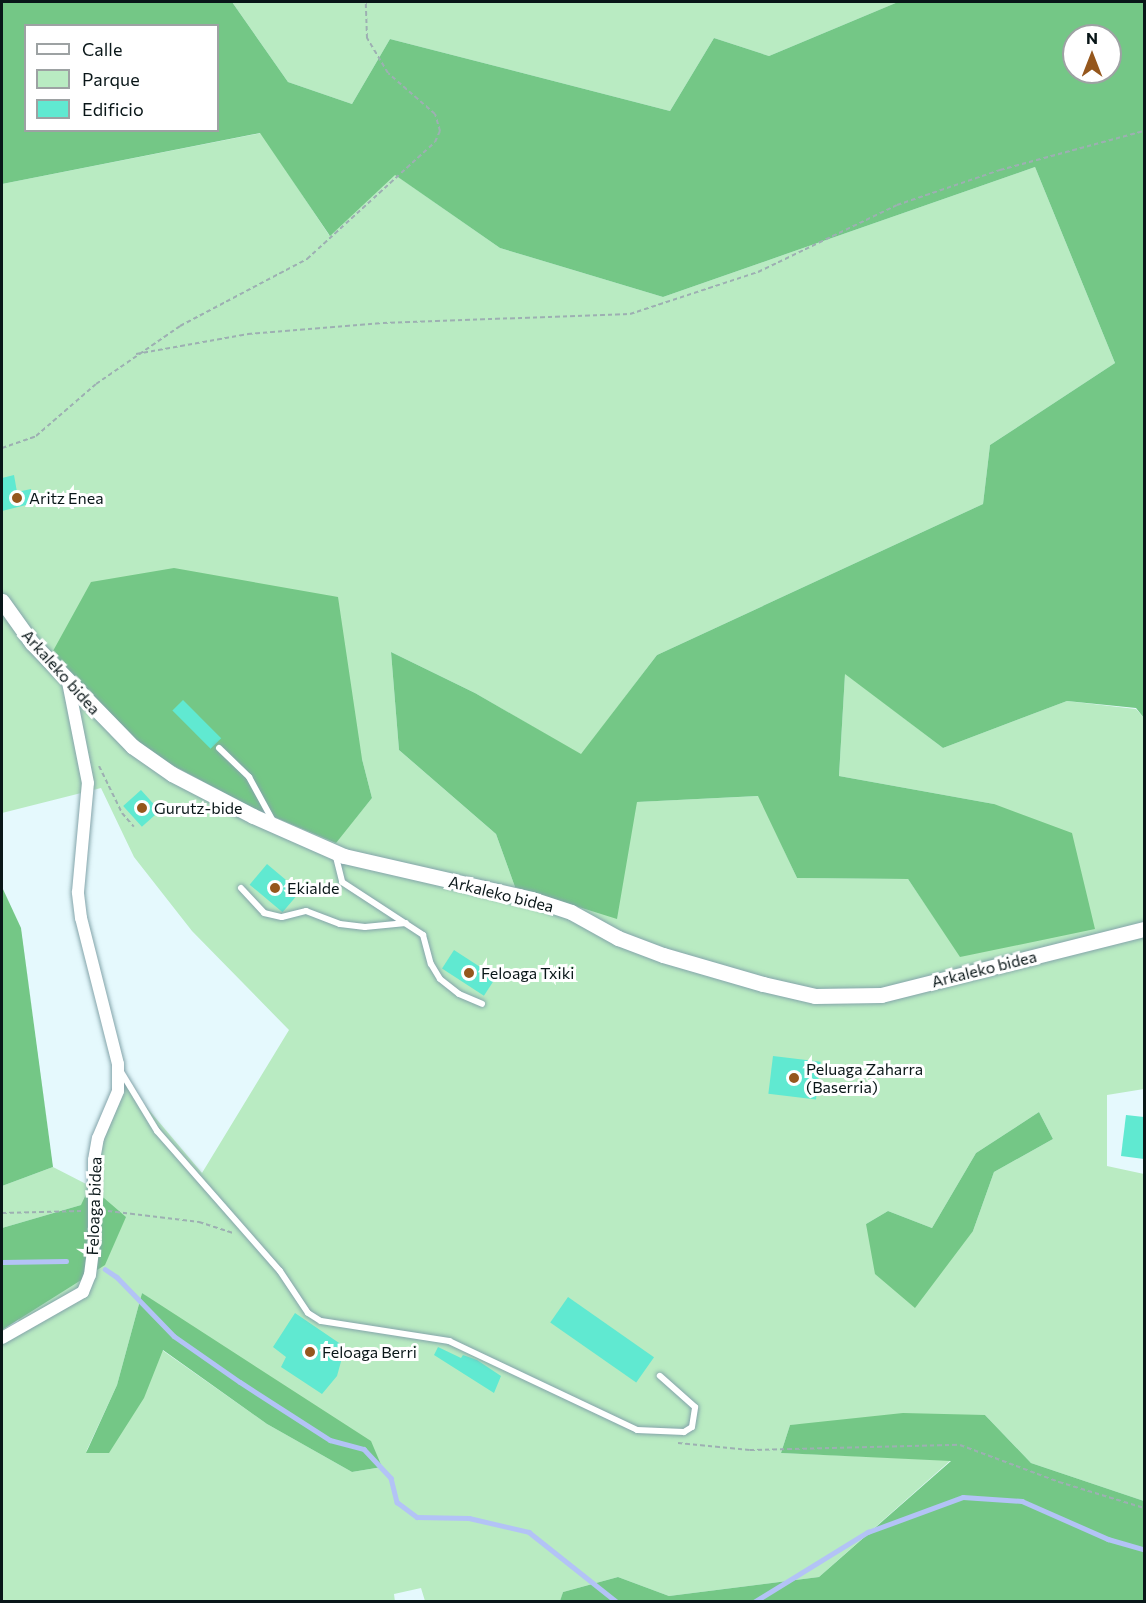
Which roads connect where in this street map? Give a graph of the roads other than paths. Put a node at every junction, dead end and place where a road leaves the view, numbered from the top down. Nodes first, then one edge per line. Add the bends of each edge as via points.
1 (2, 601) edge
2 (68, 682) junction
3 (219, 748) dead end
4 (276, 827) junction
5 (335, 852) junction
6 (241, 888) dead end
7 (407, 923) junction
8 (1144, 929) edge
9 (482, 1004) dead end
10 (118, 1064) junction
11 (2, 1338) edge
12 (660, 1376) dead end

1 - 2 street, Arkaleko bidea
2 - 4 street, Arkaleko bidea via 132,746 172,774
2 - 10 street, Feloaga bidea via 88,783 78,892 81,918
3 - 4 lane via 249,777
4 - 5 street, Arkaleko bidea
5 - 7 lane via 342,882
5 - 8 street, Arkaleko bidea via 532,899 571,912 618,939 663,955 815,996 881,996
6 - 7 lane via 264,913 282,917 306,911 340,924 365,927
7 - 9 lane via 423,935 440,979 459,994
10 - 11 street, Feloaga bidea via 118,1091 98,1138 94,1160 90,1275 83,1292
10 - 12 lane via 157,1131 254,1241 308,1313 321,1322 449,1341 637,1431 684,1432 692,1427 694,1407

